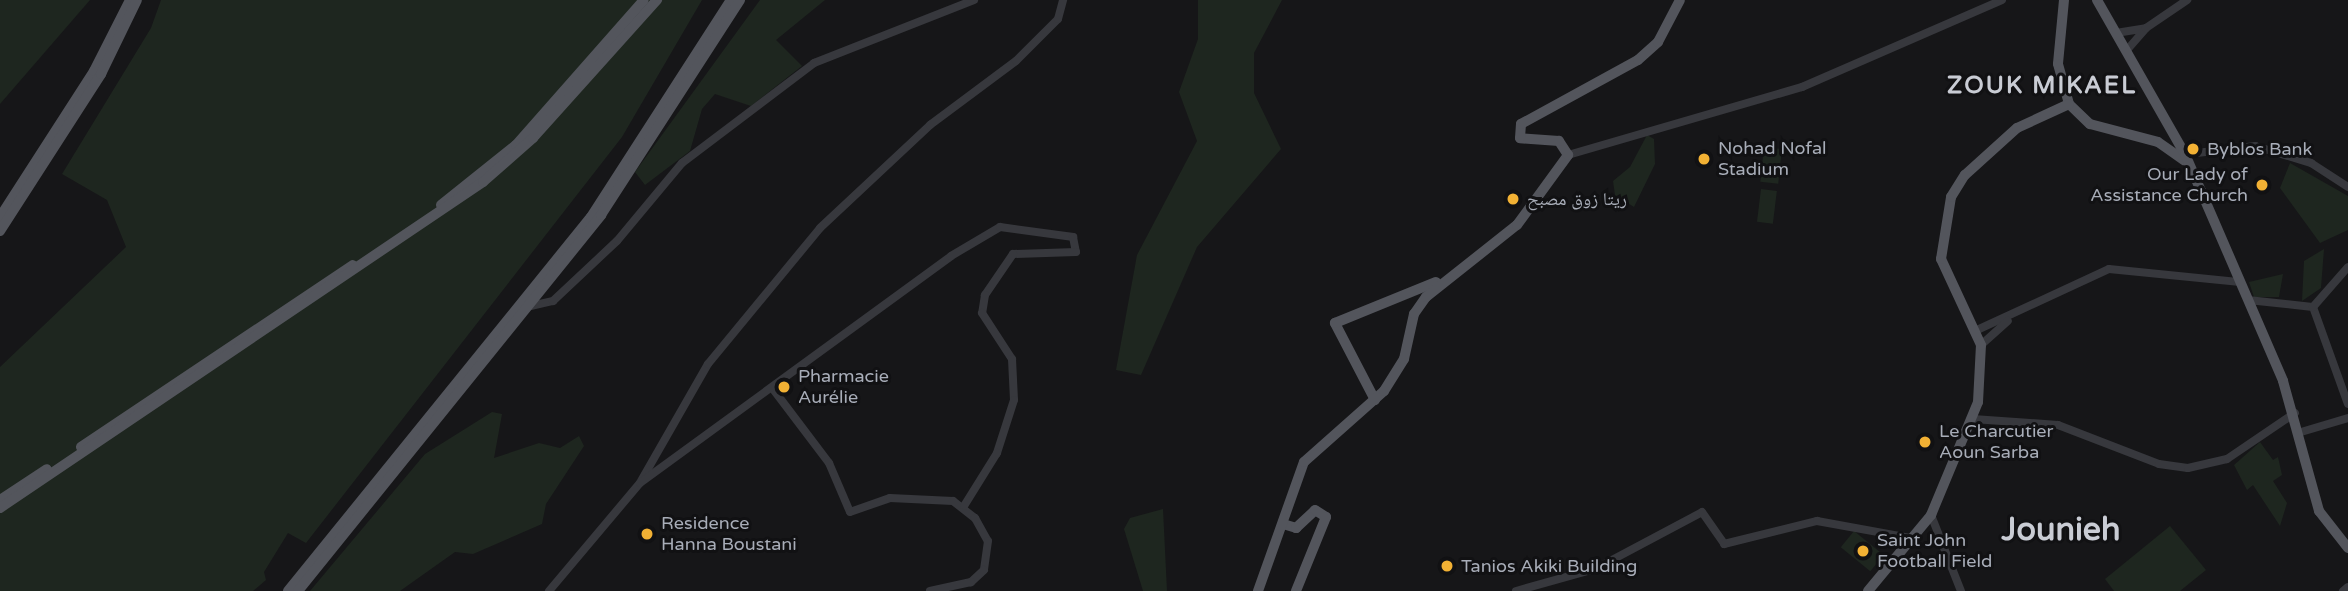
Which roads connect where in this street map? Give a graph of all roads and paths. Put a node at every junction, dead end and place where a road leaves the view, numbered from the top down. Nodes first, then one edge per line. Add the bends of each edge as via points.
1 (130, 0) edge
2 (137, 0) edge
3 (644, 0) edge
4 (657, 0) edge
5 (731, 0) edge
6 (740, 0) edge
7 (974, 0) edge
8 (1063, 0) edge
9 (1679, 0) edge
10 (2002, 0) edge
11 (2064, 0) edge
12 (2187, 0) edge
13 (2097, 3) edge
14 (2146, 27) junction
15 (2116, 33) junction
16 (2127, 50) junction
17 (2069, 104) junction
18 (2172, 130) junction
19 (2150, 139) junction
20 (2183, 154) junction
21 (1568, 155) junction
22 (2348, 187) edge
23 (0, 217) edge
24 (0, 231) edge
25 (2348, 267) edge
26 (1443, 279) junction
27 (2240, 282) junction
28 (2248, 300) junction
29 (2313, 307) junction
30 (520, 308) junction
31 (2010, 319) junction
32 (1977, 330) junction
33 (1981, 345) junction
34 (773, 389) junction
35 (1375, 400) junction
36 (2348, 404) edge
37 (2295, 414) junction
38 (2348, 418) edge
39 (1973, 419) junction
40 (2301, 432) junction
41 (640, 483) junction
42 (0, 499) edge
43 (964, 506) junction
44 (0, 508) edge
45 (1931, 514) junction
46 (1283, 524) junction
47 (1920, 529) junction
48 (1938, 536) junction
49 (1911, 538) junction
50 (2348, 548) edge
51 (2348, 587) edge
52 (288, 591) edge
53 (298, 591) edge
54 (549, 591) edge
55 (930, 591) edge
56 (1258, 591) edge
57 (1296, 591) edge
58 (1517, 591) edge
59 (1868, 591) edge
60 (1961, 591) edge
61 (2343, 591) edge

1 - 23 main road via 94,71
2 - 24 main road via 101,74
3 - 42 main road via 524,137 484,172
4 - 44 main road via 533,138 484,182
5 - 30 main road via 591,217
6 - 30 main road via 601,215
7 - 30 street via 814,63 689,157 570,287 544,307
8 - 41 street via 1058,19 1016,61 930,125 820,228 708,364
9 - 21 main road via 1658,42 1638,60 1521,124 1520,138 1559,141
10 - 21 street via 1802,87
11 - 17 main road via 2058,64
12 - 14 street
13 - 15 main road
14 - 15 street
14 - 16 street
15 - 16 main road
16 - 18 main road
17 - 19 main road via 2090,124
17 - 32 main road via 2017,128 1965,175 1951,197 1942,266
18 - 19 main road
18 - 20 main road
19 - 20 main road
20 - 22 street via 2255,146 2302,159
20 - 27 main road
21 - 26 main road via 1517,225
25 - 29 street
26 - 35 main road via 1416,310 1404,359
26 - 35 main road via 1335,323
27 - 28 main road
27 - 31 street via 2109,269
28 - 29 street
28 - 37 main road
29 - 36 street
30 - 52 main road
30 - 53 main road
31 - 32 street
31 - 33 street
32 - 33 main road
33 - 39 main road via 1983,371
34 - 41 street
34 - 43 street via 829,463 850,512 890,498
34 - 43 street via 983,234 1010,227 1073,237 1076,252 1013,254 985,295 982,313 1012,359 1014,400 997,453
35 - 46 main road via 1304,462
37 - 39 street via 2227,459 2188,468 2159,464 2058,425
37 - 40 main road
38 - 40 street
39 - 45 main road
40 - 50 main road via 2319,511
41 - 54 street
43 - 55 street via 988,541 987,564 971,582
45 - 47 main road
45 - 48 street
46 - 56 main road
46 - 57 main road via 1296,527 1315,510 1326,517
47 - 48 street
47 - 49 main road
48 - 60 street
49 - 58 street via 1817,521 1724,544 1702,512 1595,569
49 - 59 main road
51 - 61 street

